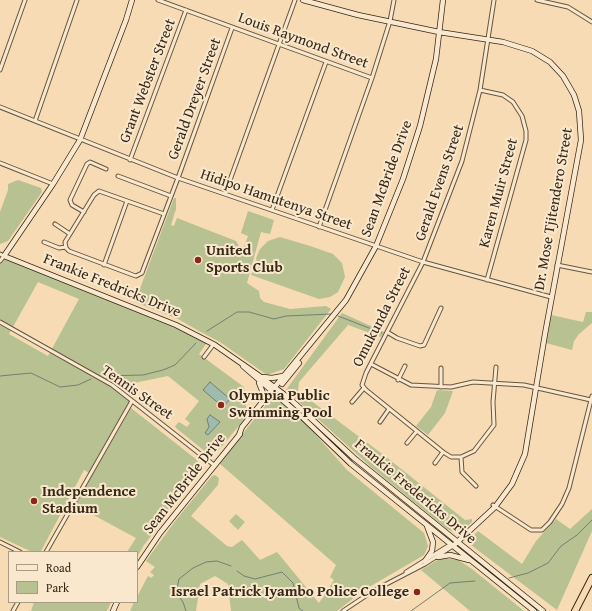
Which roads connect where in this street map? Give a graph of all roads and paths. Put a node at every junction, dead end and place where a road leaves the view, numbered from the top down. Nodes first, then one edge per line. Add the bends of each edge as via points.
1 (25, 0) edge
2 (77, 0) edge
3 (132, 0) edge
4 (158, 0) edge
5 (295, 0) edge
6 (303, 0) edge
7 (394, 0) edge
8 (443, 0) edge
9 (494, 0) edge
10 (538, 0) edge
11 (186, 10) junction
12 (390, 21) junction
13 (592, 22) edge
14 (232, 28) junction
15 (439, 32) junction
16 (489, 39) junction
17 (278, 45) junction
18 (326, 62) junction
19 (0, 70) edge
20 (372, 78) junction
21 (480, 90) junction
22 (0, 107) edge
23 (35, 121) junction
24 (80, 140) junction
25 (130, 160) junction
26 (0, 163) edge
27 (106, 168) dead end
28 (118, 176) dead end
29 (178, 178) junction
30 (53, 184) junction
31 (225, 194) junction
32 (171, 196) junction
33 (127, 201) junction
34 (272, 210) junction
35 (84, 212) junction
36 (164, 214) junction
37 (55, 224) dead end
38 (319, 226) junction
39 (70, 234) junction
40 (44, 242) dead end
41 (376, 246) junction
42 (66, 247) junction
43 (2, 255) edge
44 (0, 261) edge
45 (423, 262) junction
46 (104, 265) junction
47 (558, 265) junction
48 (592, 272) edge
49 (487, 280) junction
50 (551, 297) junction
51 (441, 308) dead end
52 (0, 322) edge
53 (387, 332) junction
54 (213, 345) junction
55 (308, 348) junction
56 (204, 357) dead end
57 (370, 364) junction
58 (405, 366) dead end
59 (496, 367) dead end
60 (441, 368) dead end
61 (284, 376) junction
62 (259, 378) junction
63 (398, 380) junction
64 (495, 384) junction
65 (440, 387) junction
66 (535, 387) junction
67 (364, 388) junction
68 (275, 390) junction
69 (591, 398) edge
70 (132, 401) junction
71 (352, 402) dead end
72 (260, 406) junction
73 (389, 409) junction
74 (380, 422) dead end
75 (417, 431) junction
76 (238, 435) junction
77 (407, 443) dead end
78 (443, 452) junction
79 (460, 457) junction
80 (434, 463) dead end
81 (214, 465) junction
82 (476, 486) dead end
83 (494, 506) junction
84 (426, 524) junction
85 (0, 542) edge
86 (457, 542) junction
87 (452, 545) junction
88 (18, 551) edge
89 (47, 551) edge
90 (438, 557) junction
91 (471, 560) junction
92 (426, 561) junction
93 (138, 566) edge
94 (592, 578) edge
95 (388, 583) junction
96 (344, 611) edge
97 (534, 611) edge
98 (543, 611) edge
99 (575, 611) edge

1 - 19 street
2 - 23 street
3 - 24 main road
4 - 11 street, Louis Raymond Street
5 - 17 street
6 - 12 main road, Dr. Mose Tjitendero Street
7 - 12 street
8 - 15 main road, Sean McBride Drive
9 - 16 street, Gerald Evens Street
10 - 13 street via 568,8
11 - 14 street, Louis Raymond Street
11 - 25 street, Grant Webster Street
12 - 15 main road, Dr. Mose Tjitendero Street
12 - 20 street
14 - 17 street, Louis Raymond Street
14 - 29 street, Gerald Dreyer Street
15 - 16 main road, Dr. Mose Tjitendero Street
15 - 41 main road, Sean McBride Drive via 432,77 415,144
16 - 21 street, Gerald Evens Street
16 - 47 main road, Dr. Mose Tjitendero Street via 517,45 550,62 569,86 579,111 581,140
17 - 18 street, Louis Raymond Street
17 - 31 street
18 - 20 street, Louis Raymond Street
18 - 34 street
20 - 38 street
21 - 45 street, Gerald Evens Street via 462,161
21 - 49 street, Karen Muir Street via 503,96 513,102 522,116 526,131 526,140
22 - 23 street, Hidipo Hamutenya Street
23 - 24 street, Hidipo Hamutenya Street
24 - 25 street, Hidipo Hamutenya Street
24 - 30 main road
25 - 29 street, Hidipo Hamutenya Street
26 - 30 street
27 - 35 street via 90,162 87,164 70,200 72,205
28 - 32 street
29 - 31 street, Hidipo Hamutenya Street
29 - 32 street, Gerald Dreyer Street
30 - 43 main road
31 - 34 street, Hidipo Hamutenya Street
32 - 36 street, Gerald Dreyer Street
33 - 35 street via 99,191
33 - 36 street
33 - 46 street
34 - 38 street, Hidipo Hamutenya Street
35 - 39 street
36 - 46 street, Gerald Dreyer Street via 142,273 136,276
37 - 39 street
38 - 41 street, Hidipo Hamutenya Street
39 - 42 street
40 - 42 street, Gerald Dreyer Street via 59,248
41 - 45 street, Hidipo Hamutenya Street
41 - 55 main road, Sean McBride Drive via 346,300
42 - 46 street, Gerald Dreyer Street via 69,251
43 - 44 street
43 - 54 main road, Frankie Fredricks Drive via 151,314
45 - 49 street, Hidipo Hamutenya Street
45 - 53 street, Omukunda Street
47 - 48 street
47 - 50 main road, Dr. Mose Tjitendero Street
49 - 50 street, Hidipo Hamutenya Street
50 - 66 main road, Dr. Mose Tjitendero Street
51 - 53 street via 424,345 402,340
52 - 70 street, Tennis Street via 106,381
53 - 57 street, Omukunda Street
54 - 56 street
54 - 62 main road, Frankie Fredricks Drive
55 - 61 main road, Sean McBride Drive
55 - 68 main road, Sean McBride Drive
57 - 63 street
57 - 67 street, Omukunda Street via 362,381
58 - 63 street
59 - 64 street
60 - 65 street
61 - 62 main road
61 - 68 main road, Sean McBride Drive
62 - 68 main road, Frankie Fredricks Drive
62 - 72 main road via 263,393
63 - 65 street via 411,385
64 - 65 street via 473,382
64 - 66 street
64 - 79 street via 494,425 474,451
66 - 69 street
66 - 83 main road, Dr. Mose Tjitendero Street via 525,454 515,478
67 - 71 street
67 - 73 street, Omukunda Street
68 - 72 main road, Sean McBride Drive
68 - 76 main road, Sean McBride Drive
68 - 84 main road, Frankie Fredericks Drive via 351,464
68 - 86 main road, Frankie Fredericks Drive via 306,412 354,458
69 - 83 street via 569,488 550,522 542,530 531,530
70 - 81 street, Tennis Street
70 - 89 street
72 - 76 main road, Sean McBride Drive
73 - 74 street
73 - 75 street, Omukunda Street
75 - 77 street
75 - 78 street, Omukunda Street
76 - 81 main road, Sean McBride Drive
78 - 79 street, Omukunda Street via 451,457
78 - 80 street
79 - 82 street via 462,472
81 - 93 main road, Sean McBride Drive via 160,533
83 - 86 main road, Dr. Mose Tjitendero Street
84 - 87 main road, Frankie Fredericks Drive
84 - 92 main road via 433,542 432,551
85 - 88 street
86 - 87 main road, Dr. Mose Tjitendero Street
86 - 98 main road, Frankie Fredericks Drive
87 - 90 street
87 - 91 main road, Frankie Fredericks Drive
87 - 92 street
90 - 91 main road via 450,555
90 - 95 street
91 - 97 main road, Frankie Fredericks Drive
92 - 95 street
94 - 99 highway
95 - 96 street

